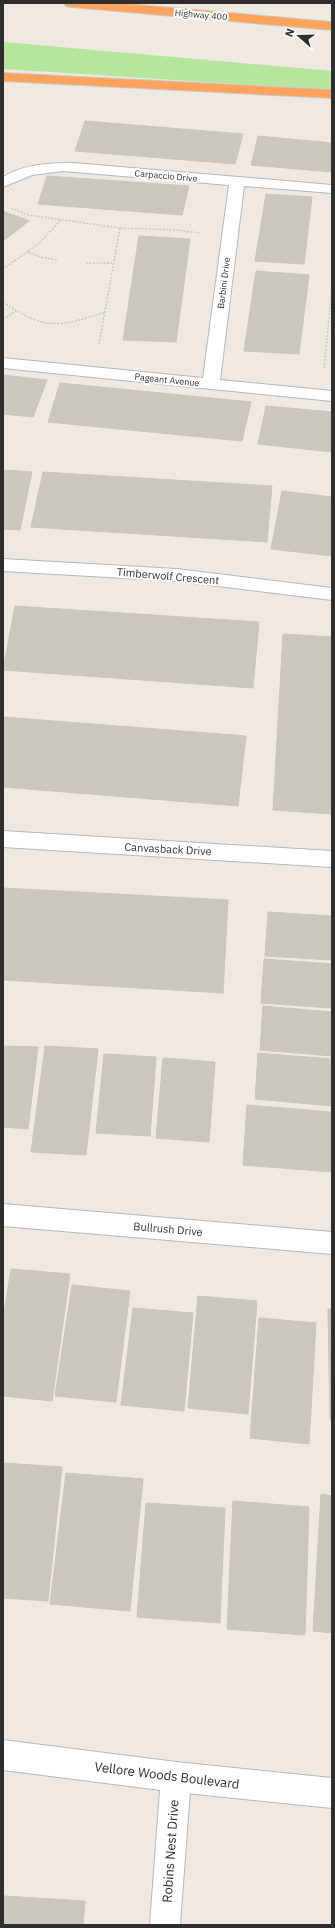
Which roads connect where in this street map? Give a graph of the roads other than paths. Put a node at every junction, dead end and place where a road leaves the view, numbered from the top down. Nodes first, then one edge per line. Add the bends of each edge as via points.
1 (71, 3) edge
2 (332, 26) edge
3 (3, 77) edge
4 (332, 94) edge
5 (237, 182) junction
6 (3, 183) edge
7 (332, 190) edge
8 (3, 363) edge
9 (211, 384) junction
10 (327, 395) edge
11 (3, 565) edge
12 (332, 594) edge
13 (3, 839) edge
14 (332, 859) edge
15 (3, 1215) edge
16 (332, 1243) edge
17 (3, 1755) edge
18 (176, 1777) junction
19 (332, 1793) edge
20 (165, 1925) edge

1 - 2 highway, Highway 400
3 - 4 highway
5 - 6 street, Carpaccio Drive via 48,167 15,174
5 - 7 street, Carpaccio Drive
5 - 9 street, Barbini Drive
8 - 9 street, Pageant Avenue
9 - 10 street, Pageant Avenue
11 - 12 street, Timberwolf Crescent via 177,575
13 - 14 street, Canvasback Drive
15 - 16 street, Bullrush Drive
17 - 18 street, Vellore Woods Boulevard
18 - 19 street, Vellore Woods Boulevard
18 - 20 street, Robins Nest Drive

